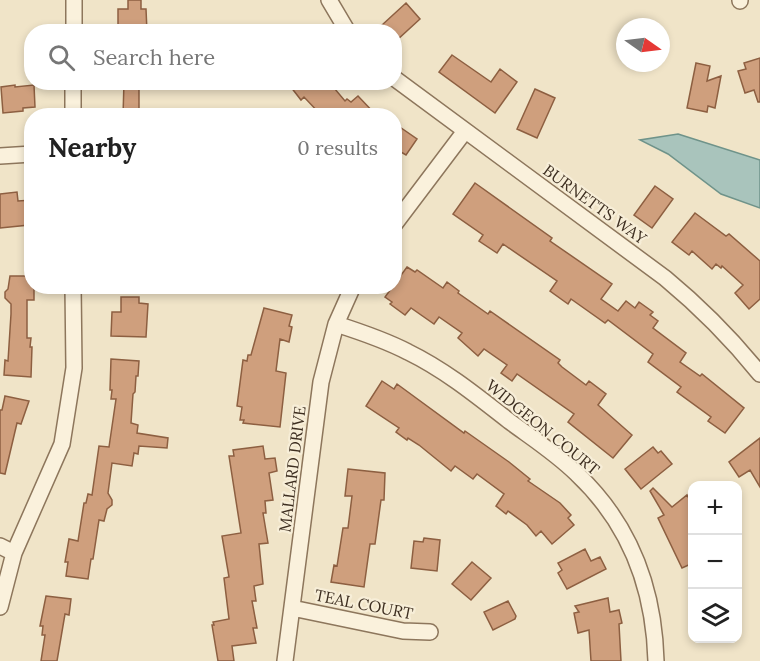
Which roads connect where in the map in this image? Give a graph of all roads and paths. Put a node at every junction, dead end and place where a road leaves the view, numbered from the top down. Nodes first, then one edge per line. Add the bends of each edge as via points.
1 (74, 0) edge
2 (329, 0) edge
3 (74, 24) edge
4 (343, 24) edge
5 (402, 84) edge
6 (73, 90) edge
7 (73, 108) edge
8 (465, 131) junction
9 (24, 154) edge
10 (0, 156) edge
11 (402, 214) edge
12 (74, 294) edge
13 (349, 294) edge
14 (336, 324) junction
15 (760, 374) edge
16 (0, 546) edge
17 (14, 553) junction
18 (0, 607) edge
19 (292, 608) junction
20 (430, 632) dead end
21 (285, 661) edge
22 (656, 661) edge

1 - 3 street
2 - 4 street
5 - 8 street, BURNETTS WAY
6 - 7 street
8 - 11 street
8 - 15 street, BURNETTS WAY via 699,306
9 - 10 street
12 - 17 street via 74,368 63,444
13 - 14 street, MALLARD DRIVE
14 - 19 street, MALLARD DRIVE via 321,382
14 - 22 street, WIDGEON COURT via 391,344 442,371 576,473 601,499 619,524 642,573 651,608
16 - 17 street
17 - 18 street
19 - 20 street, TEAL COURT via 404,632
19 - 21 street, MALLARD DRIVE

